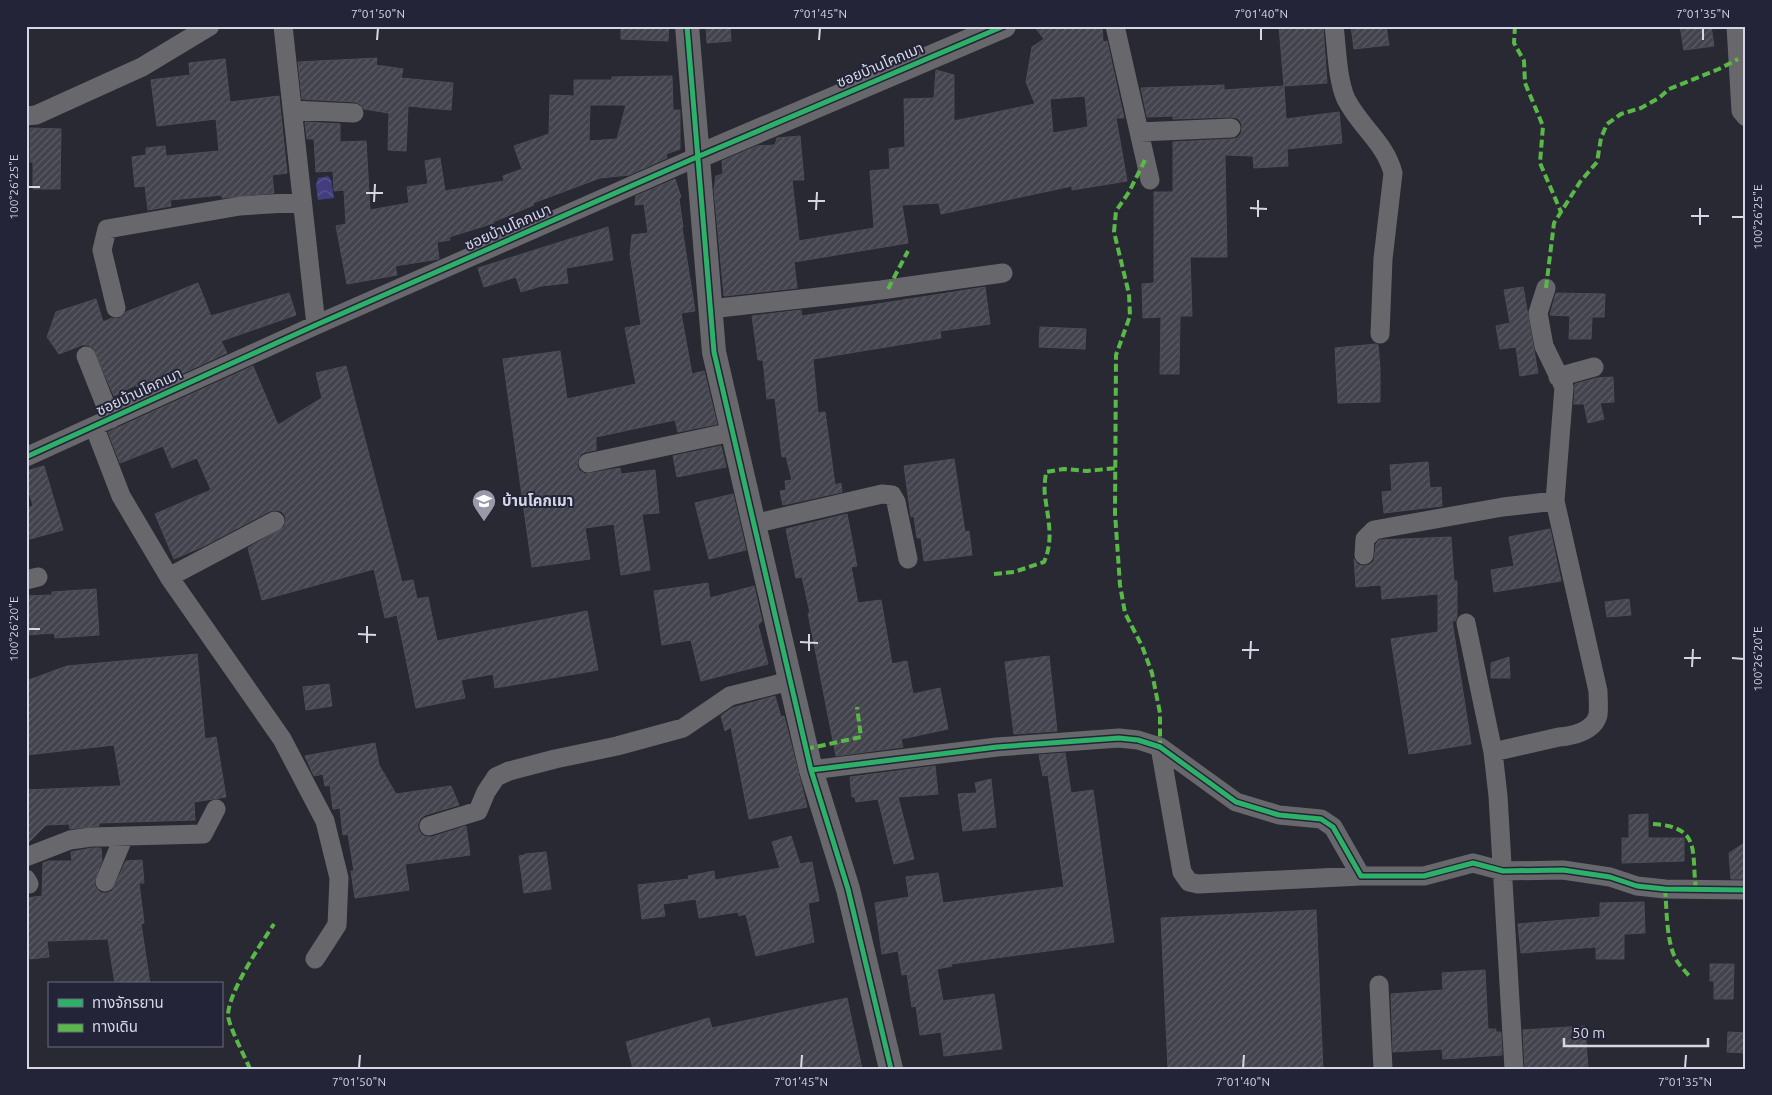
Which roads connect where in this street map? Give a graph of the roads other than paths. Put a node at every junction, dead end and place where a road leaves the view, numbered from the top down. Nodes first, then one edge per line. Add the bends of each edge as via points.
1 (210, 26) edge
2 (283, 26) edge
3 (687, 26) edge
4 (1004, 26) edge
5 (1115, 26) edge
6 (1334, 26) edge
7 (1736, 26) edge
8 (292, 110) junction
9 (354, 113) dead end
10 (26, 116) edge
11 (1746, 117) edge
12 (1231, 128) dead end
13 (1139, 132) junction
14 (697, 157) junction
15 (1150, 180) dead end
16 (302, 202) junction
17 (1003, 273) dead end
18 (1546, 288) dead end
19 (116, 308) dead end
20 (710, 309) junction
21 (316, 325) junction
22 (1380, 334) dead end
23 (86, 356) dead end
24 (1594, 367) dead end
25 (1558, 377) junction
26 (102, 423) junction
27 (732, 432) junction
28 (26, 457) edge
29 (588, 463) dead end
30 (1555, 501) junction
31 (275, 521) dead end
32 (753, 524) junction
33 (1364, 555) dead end
34 (908, 558) dead end
35 (169, 577) junction
36 (1466, 623) dead end
37 (790, 681) junction
38 (1160, 747) junction
39 (1493, 752) junction
40 (811, 770) junction
41 (216, 809) dead end
42 (429, 826) dead end
43 (124, 836) junction
44 (26, 857) edge
45 (1503, 871) junction
46 (1360, 876) junction
47 (105, 882) dead end
48 (1746, 890) edge
49 (315, 959) dead end
50 (1379, 986) dead end
51 (892, 1069) edge
52 (1383, 1069) edge
53 (1514, 1069) edge

1 - 10 street via 142,67 36,115
2 - 8 street
3 - 14 street
4 - 14 street, ซอยบ้านโคกเมา
5 - 13 street
6 - 22 street via 1341,84 1346,97 1361,122 1383,148 1393,173 1383,259
7 - 11 street via 1742,111
8 - 9 street
8 - 16 street
12 - 13 street
13 - 15 street
14 - 20 street
14 - 21 street, ซอยบ้านโคกเมา
16 - 19 street via 240,206 106,229 102,250
16 - 21 street
17 - 20 street
18 - 25 street via 1538,313 1544,346
20 - 27 street via 714,352
21 - 26 street, ซอยบ้านโคกเมา
23 - 26 street
24 - 25 street
25 - 30 street via 1564,388
26 - 28 street, ซอยบ้านโคกเมา
26 - 35 street via 121,496
27 - 29 street
27 - 32 street
30 - 33 street via 1374,530 1365,538
30 - 39 street via 1598,691 1598,715 1593,726 1584,731
31 - 35 street
32 - 34 street via 882,494 892,495
32 - 37 street
35 - 49 street via 282,739 325,821 339,878 337,925
36 - 39 street
37 - 40 street
37 - 42 street via 730,696 683,728 509,771 496,777 478,811
38 - 40 street via 1128,739 1084,740 997,747
38 - 46 street via 1236,802 1279,815 1321,819 1333,827
38 - 46 street via 1182,872 1189,882
39 - 45 street
40 - 51 street via 848,889
41 - 43 street via 203,834
43 - 44 street via 70,840
43 - 47 street
45 - 46 street via 1473,863 1424,876
45 - 48 street via 1563,870 1610,877 1637,886
45 - 53 street
50 - 52 street

